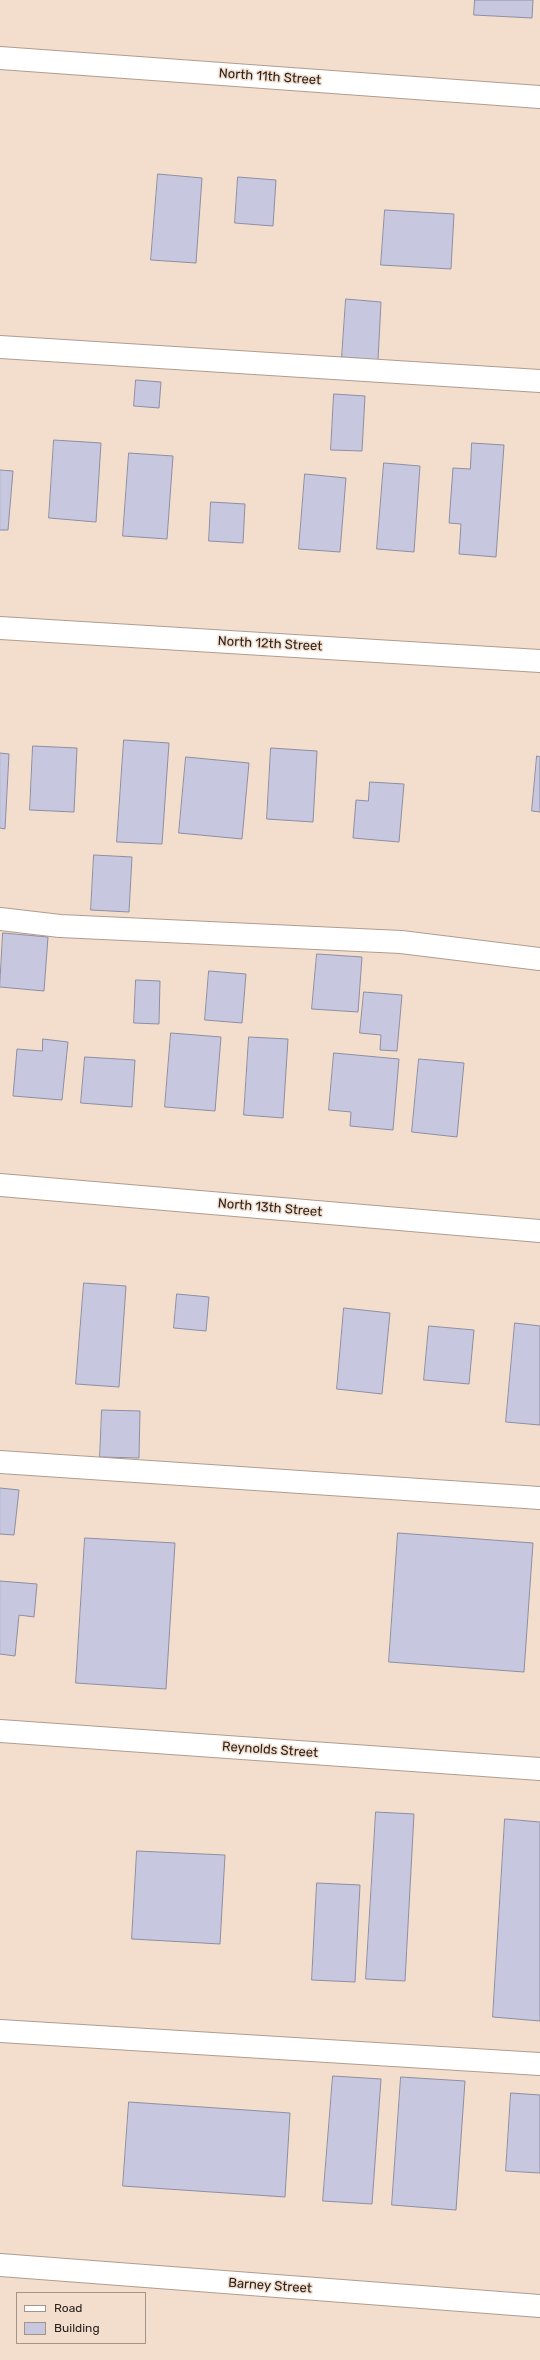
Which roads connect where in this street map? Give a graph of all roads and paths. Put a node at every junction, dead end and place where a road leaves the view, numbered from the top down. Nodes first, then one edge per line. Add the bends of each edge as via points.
1 (0, 58) edge
2 (540, 97) edge
3 (0, 348) edge
4 (540, 381) edge
5 (0, 628) edge
6 (540, 661) edge
7 (0, 919) edge
8 (540, 960) edge
9 (0, 1185) edge
10 (540, 1231) edge
11 (0, 1462) edge
12 (540, 1498) edge
13 (0, 1731) edge
14 (540, 1769) edge
15 (0, 2031) edge
16 (540, 2064) edge
17 (0, 2265) edge
18 (540, 2306) edge

1 - 2 street, North 11th Street
3 - 4 street
5 - 6 street, North 12th Street
7 - 8 street via 60,926 401,942
9 - 10 street, North 13th Street
11 - 12 street
13 - 14 street, Reynolds Street
15 - 16 street
17 - 18 street, Barney Street

